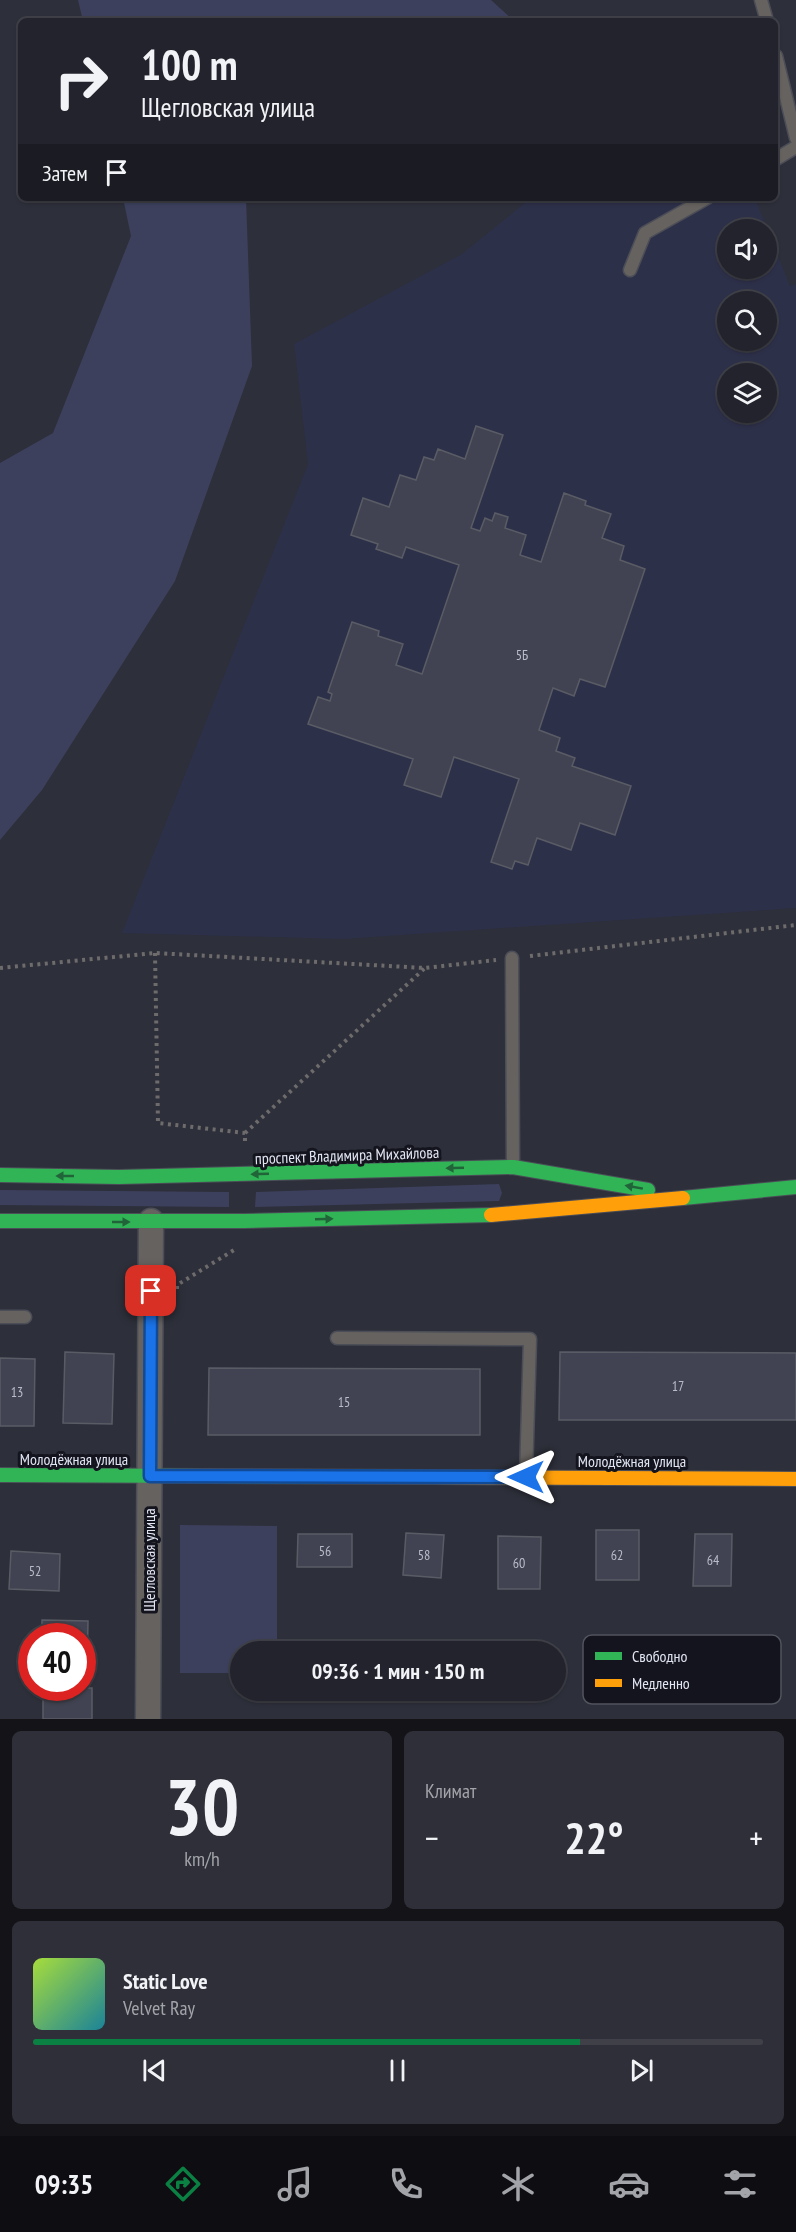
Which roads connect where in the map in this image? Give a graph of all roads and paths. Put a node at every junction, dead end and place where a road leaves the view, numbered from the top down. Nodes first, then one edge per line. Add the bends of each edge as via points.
1 (761, 0) edge
2 (766, 18) edge
3 (778, 64) edge
4 (796, 138) edge
5 (796, 147) edge
6 (778, 158) edge
7 (702, 201) edge
8 (630, 270) dead end
9 (796, 925) edge
10 (155, 953) junction
11 (512, 958) junction
12 (0, 968) edge
13 (425, 968) junction
14 (245, 1133) junction
15 (513, 1173) junction
16 (244, 1174) junction
17 (0, 1175) edge
18 (796, 1187) edge
19 (692, 1197) junction
20 (0, 1221) edge
21 (151, 1221) junction
22 (244, 1221) junction
23 (176, 1297) dead end
24 (0, 1317) edge
25 (25, 1317) dead end
26 (337, 1338) dead end
27 (0, 1475) edge
28 (150, 1476) junction
29 (526, 1477) junction
30 (796, 1479) edge
31 (148, 1719) edge

1 - 2 lane
3 - 4 lane
5 - 6 lane
7 - 8 lane via 645,233
9 - 11 path
10 - 12 path
10 - 13 path
10 - 14 path via 158,1123
11 - 13 path
11 - 15 lane
13 - 14 path
14 - 16 path
15 -> 16 main road, проспект Владимира Михайлова
19 -> 15 main road, проспект Владимира Михайлова
16 -> 17 main road, проспект Владимира Михайлова
18 - 19 main road, проспект Владимира Михайлова
22 -> 19 main road, проспект Владимира Михайлова
20 -> 21 main road, проспект Владимира Михайлова
21 - 22 main road, проспект Владимира Михайлова
21 - 28 street, Щегловская улица
22 - 23 path via 245,1244 177,1286
24 - 25 lane
26 - 29 lane via 530,1339
27 - 28 main road, Молодёжная улица
28 - 29 main road, Молодёжная улица
28 - 31 street, Щегловская улица
29 - 30 main road, Молодёжная улица

